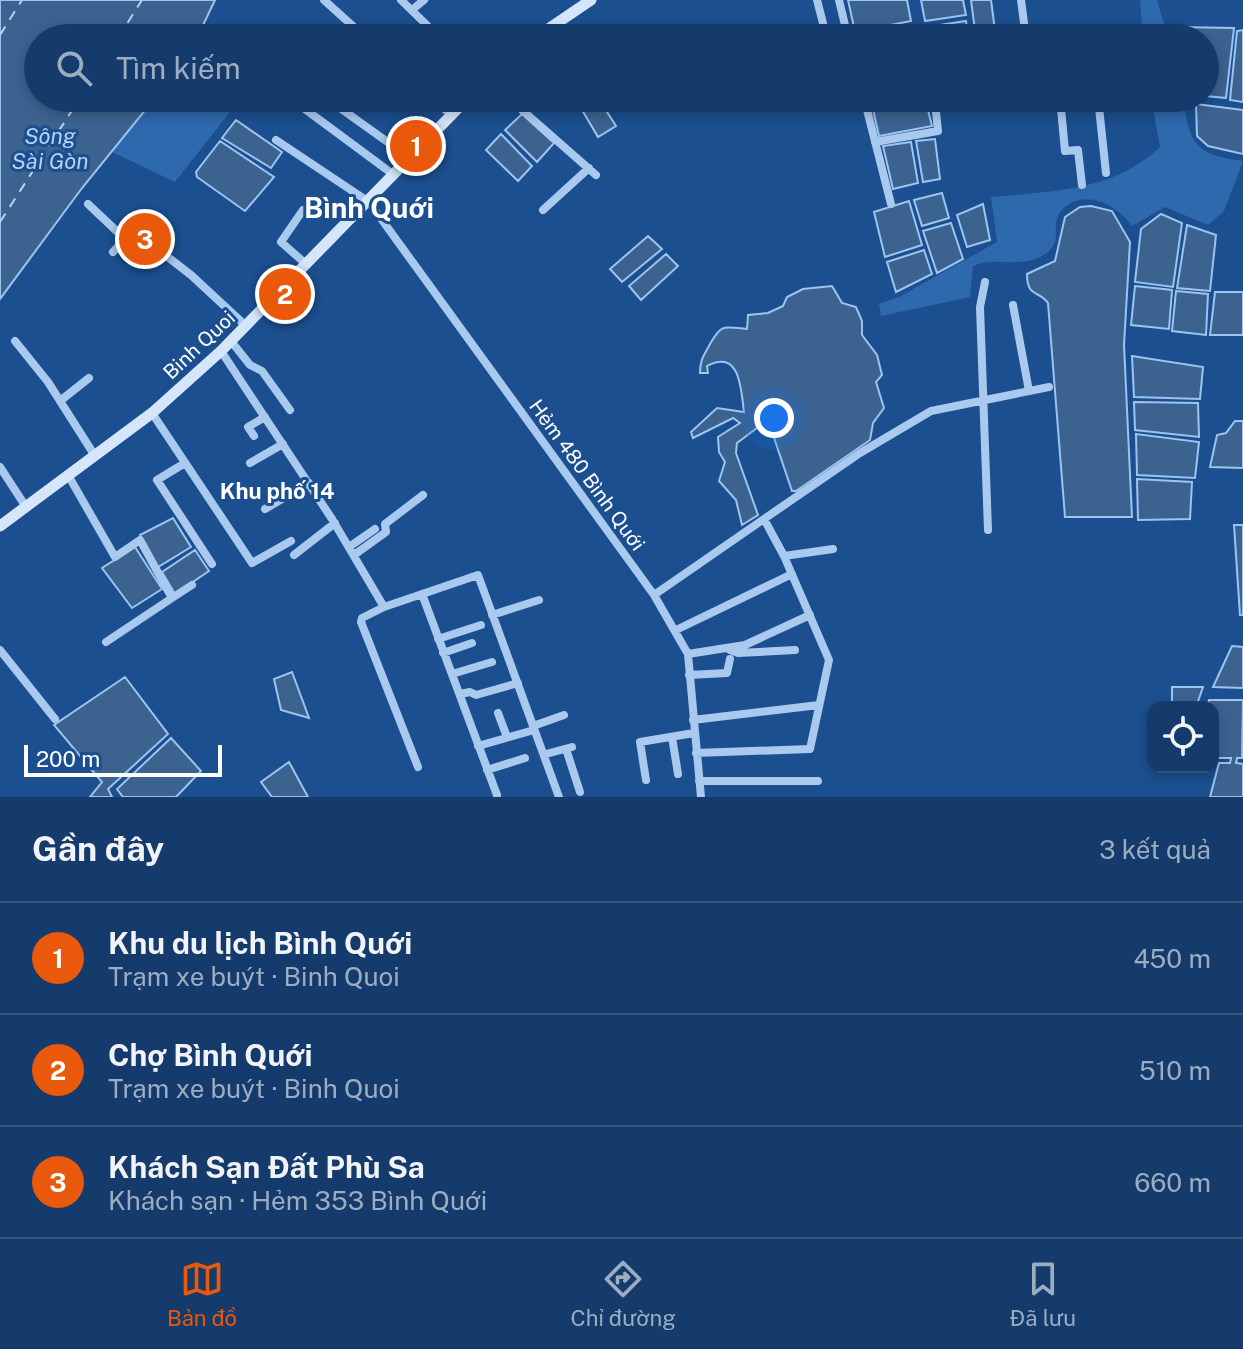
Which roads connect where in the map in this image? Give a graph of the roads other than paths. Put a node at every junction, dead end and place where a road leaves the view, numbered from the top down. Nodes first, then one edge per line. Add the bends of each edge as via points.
1 (324, 0) edge
2 (401, 0) edge
3 (424, 0) edge
4 (591, 0) edge
5 (817, 0) edge
6 (839, 0) edge
7 (1021, 0) edge
8 (412, 10) junction
9 (351, 24) edge
10 (426, 24) edge
11 (556, 24) edge
12 (823, 24) edge
13 (845, 24) edge
14 (1024, 24) edge
15 (309, 112) edge
16 (346, 112) edge
17 (448, 112) edge
18 (456, 112) edge
19 (524, 112) edge
20 (868, 112) edge
21 (936, 112) edge
22 (1061, 112) edge
23 (1099, 112) edge
24 (452, 116) junction
25 (276, 140) dead end
26 (875, 142) junction
27 (410, 158) junction
28 (1106, 173) dead end
29 (394, 175) junction
30 (1082, 185) dead end
31 (369, 202) junction
32 (88, 204) dead end
33 (891, 204) dead end
34 (303, 210) dead end
35 (543, 210) dead end
36 (125, 239) junction
37 (113, 252) dead end
38 (306, 264) junction
39 (985, 282) dead end
40 (1013, 305) dead end
41 (246, 326) junction
42 (15, 341) dead end
43 (231, 341) junction
44 (221, 351) junction
45 (89, 378) dead end
46 (1049, 387) dead end
47 (1029, 391) junction
48 (985, 400) junction
49 (60, 401) junction
50 (290, 410) dead end
51 (152, 413) junction
52 (265, 417) junction
53 (254, 436) dead end
54 (283, 444) junction
55 (95, 456) junction
56 (185, 463) junction
57 (250, 463) dead end
58 (0, 467) edge
59 (68, 475) junction
60 (309, 483) junction
61 (423, 495) dead end
62 (26, 507) junction
63 (265, 509) dead end
64 (764, 519) junction
65 (335, 523) junction
66 (0, 526) edge
67 (375, 529) dead end
68 (988, 530) dead end
69 (291, 541) dead end
70 (833, 549) dead end
71 (351, 551) junction
72 (294, 555) dead end
73 (784, 556) junction
74 (212, 564) dead end
75 (792, 574) junction
76 (192, 585) dead end
77 (422, 594) junction
78 (654, 595) junction
79 (172, 598) junction
80 (539, 600) dead end
81 (384, 607) junction
82 (492, 615) junction
83 (810, 615) junction
84 (481, 625) dead end
85 (676, 630) junction
86 (438, 639) junction
87 (106, 642) dead end
88 (472, 643) dead end
89 (0, 650) edge
90 (795, 650) dead end
91 (443, 653) junction
92 (688, 654) junction
93 (730, 654) junction
94 (492, 662) dead end
95 (452, 674) junction
96 (689, 675) junction
97 (518, 683) junction
98 (460, 694) junction
99 (819, 705) junction
100 (498, 713) dead end
101 (564, 715) dead end
102 (55, 719) dead end
103 (693, 720) junction
104 (533, 728) junction
105 (694, 733) junction
106 (507, 737) junction
107 (672, 737) junction
108 (478, 746) junction
109 (696, 753) junction
110 (546, 754) junction
111 (525, 758) dead end
112 (418, 767) dead end
113 (487, 770) junction
114 (678, 774) dead end
115 (646, 780) dead end
116 (699, 781) junction
117 (818, 781) dead end
118 (580, 792) dead end
119 (497, 795) edge
120 (559, 797) edge
121 (701, 797) edge

1 - 9 street
2 - 8 street
3 - 8 street
4 - 11 main road
5 - 12 street
6 - 13 street
7 - 14 street
8 - 10 street
15 - 29 street
16 - 27 street
17 - 24 street
18 - 24 main road, Binh Quoi
19 - 35 street via 592,171
20 - 26 street
21 - 26 street via 938,131
22 - 30 street via 1065,151 1078,150
23 - 28 street
24 - 27 main road, Binh Quoi
25 - 31 street
26 - 33 street
27 - 29 main road, Binh Quoi
29 - 31 main road, Binh Quoi
31 - 38 main road, Binh Quoi
31 - 78 street, Hẻm 480 Bình Quới
32 - 36 street
34 - 38 street via 281,242
36 - 37 street
36 - 41 street via 142,237
38 - 41 main road, Binh Quoi
39 - 48 street via 980,299
40 - 47 street
41 - 43 main road, Binh Quoi
42 - 49 street
43 - 44 main road, Binh Quoi
43 - 50 street via 250,365 262,371
44 - 51 main road, Binh Quoi
44 - 52 street
45 - 49 street
46 - 47 street
47 - 48 street
48 - 64 street via 931,411
48 - 68 street
49 - 55 street
51 - 55 main road, Binh Quoi
51 - 56 street
52 - 53 street via 248,427
52 - 54 street
54 - 57 street
54 - 60 street
55 - 59 main road, Binh Quoi
56 - 69 street via 252,563
56 - 74 street via 157,480
58 - 62 street
59 - 62 main road, Binh Quoi
59 - 79 street via 115,557 140,540
60 - 63 street
60 - 65 street
61 - 71 street via 385,524 386,532
62 - 66 main road, Binh Quoi
64 - 73 street
64 - 78 street
65 - 71 street
65 - 72 street
67 - 71 street
70 - 73 street
71 - 81 street
73 - 75 street
75 - 83 street
75 - 85 street
76 - 79 street
77 - 81 street
77 - 82 street via 478,575
77 - 86 street
78 - 85 street, Hẻm 480 Bình Quới
79 - 87 street
80 - 82 street
81 - 112 street via 361,622
82 - 97 street
83 - 93 street
83 - 99 street via 829,660
84 - 86 street
85 - 92 street, Hẻm 480 Bình Quới
86 - 91 street
88 - 91 street
89 - 102 street
90 - 93 street
91 - 95 street
92 - 93 street
92 - 96 street, Hẻm 480 Bình Quới
93 - 96 street via 727,673
94 - 95 street
95 - 98 street
96 - 103 street, Hẻm 480 Bình Quới
97 - 98 street
97 - 104 street
98 - 108 street
99 - 103 street
99 - 109 street via 810,749
100 - 106 street
101 - 104 street
103 - 105 street, Hẻm 480 Bình Quới
104 - 106 street
104 - 110 street
105 - 107 street
105 - 109 street, Hẻm 480 Bình Quới
106 - 108 street
107 - 114 street
107 - 115 street via 640,742
108 - 113 street
109 - 116 street, Hẻm 480 Bình Quới
110 - 118 street via 569,748
110 - 120 street
111 - 113 street
113 - 119 street
116 - 117 street
116 - 121 street, Hẻm 480 Bình Quới

